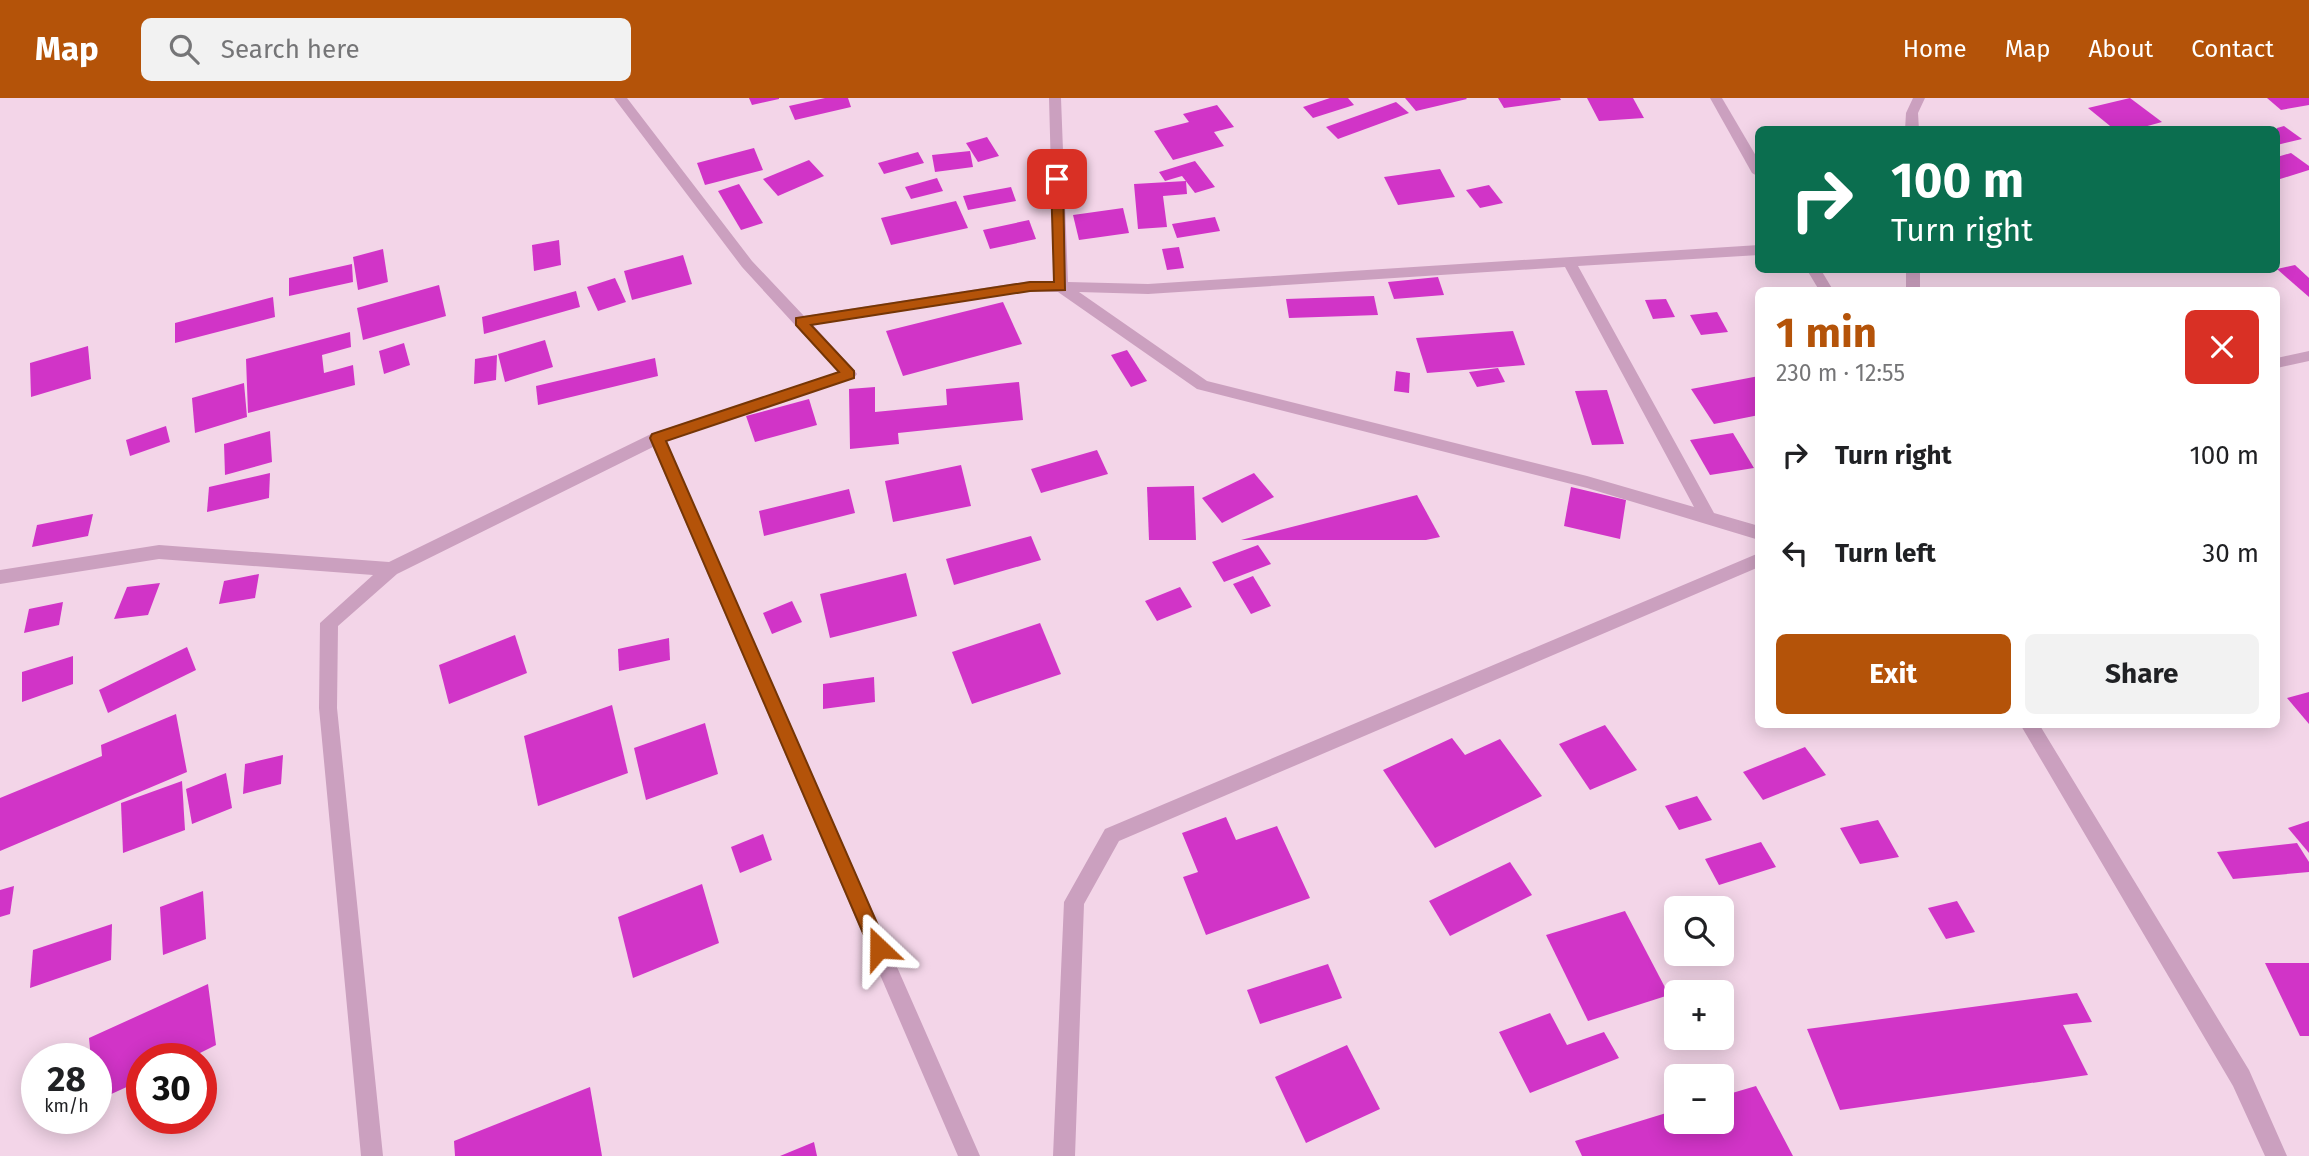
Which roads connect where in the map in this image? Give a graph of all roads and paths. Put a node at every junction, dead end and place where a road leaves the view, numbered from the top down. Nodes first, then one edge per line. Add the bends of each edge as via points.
1 (620, 98) edge
2 (1055, 98) edge
3 (1716, 98) edge
4 (1919, 98) edge
5 (1912, 126) edge
6 (1755, 166) edge
7 (1755, 250) edge
8 (1569, 262) junction
9 (1061, 287) junction
10 (801, 322) junction
11 (2309, 356) edge
12 (2280, 362) edge
13 (657, 438) junction
14 (1708, 518) junction
15 (1755, 532) edge
16 (1755, 562) edge
17 (391, 569) junction
18 (0, 577) edge
19 (2031, 728) edge
20 (372, 1156) edge
21 (969, 1156) edge
22 (1064, 1156) edge
23 (2276, 1156) edge

1 - 10 street via 747,264
2 - 9 street
3 - 6 street
4 - 5 street
7 - 8 street
8 - 9 street via 1148,289
8 - 14 street
9 - 10 street via 1030,286
9 - 14 street via 1202,385 1587,482
10 - 13 street via 849,374
11 - 12 street
13 - 17 street
13 - 21 street
14 - 15 street
16 - 22 street via 1112,835 1074,902
17 - 18 street via 159,552
17 - 20 street via 329,623 328,708
19 - 23 street via 2241,1078

